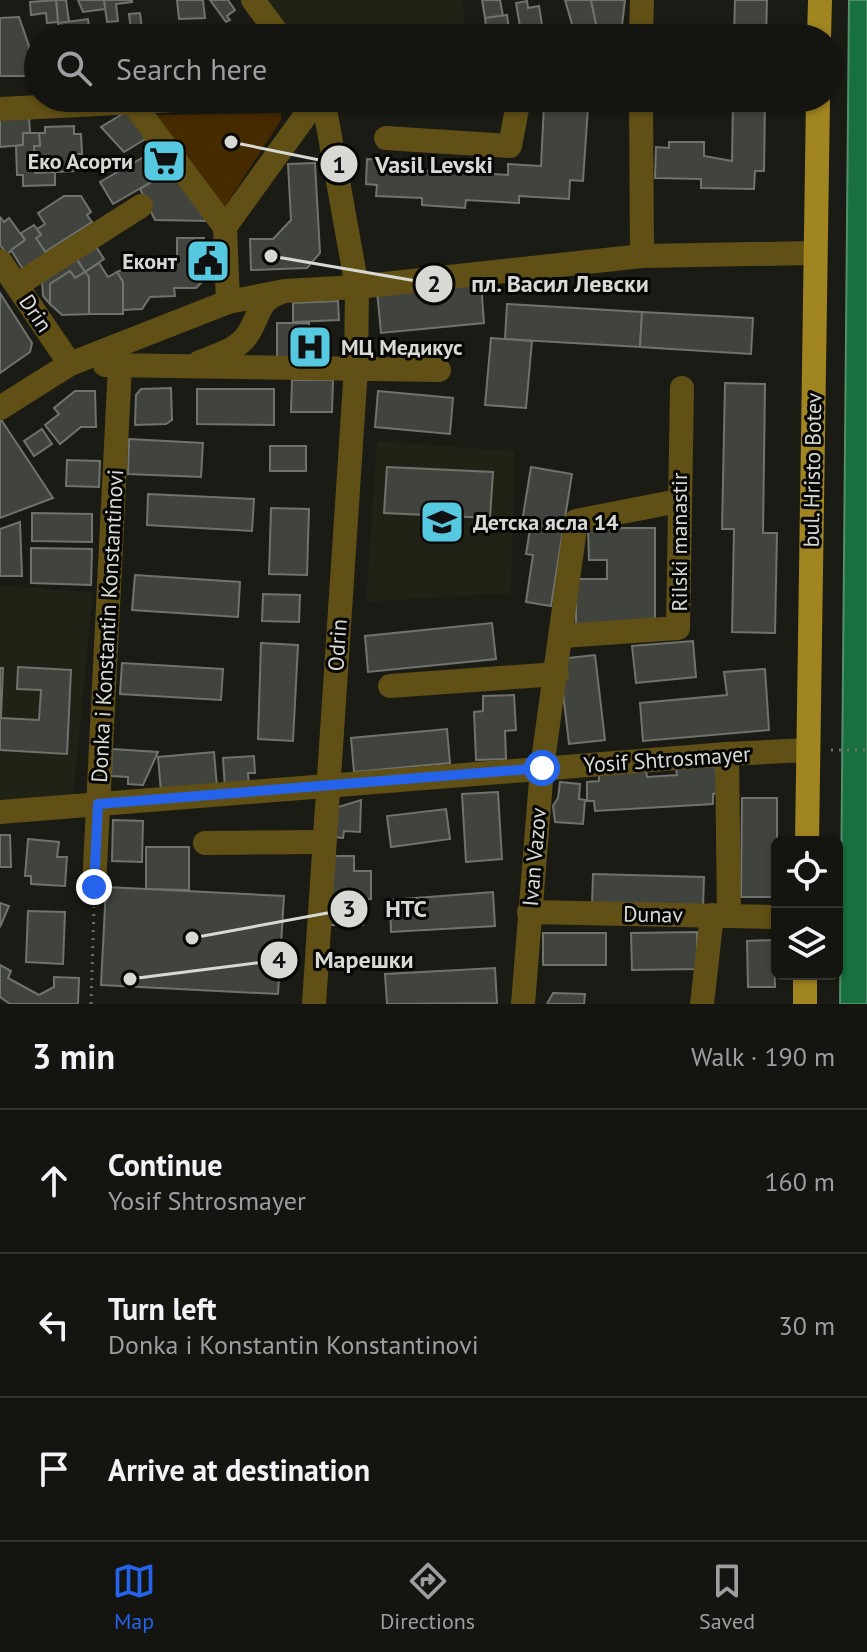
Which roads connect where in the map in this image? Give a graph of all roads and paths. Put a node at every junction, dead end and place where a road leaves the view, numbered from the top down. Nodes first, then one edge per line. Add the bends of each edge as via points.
1 (253, 0) edge
2 (642, 0) edge
3 (820, 0) edge
4 (271, 24) edge
5 (641, 24) edge
6 (819, 24) edge
7 (24, 108) edge
8 (0, 109) edge
9 (139, 112) edge
10 (311, 112) edge
11 (324, 112) edge
12 (516, 112) edge
13 (641, 112) edge
14 (818, 112) edge
15 (386, 138) dead end
16 (141, 206) dead end
17 (225, 227) junction
18 (814, 253) junction
19 (642, 256) junction
20 (0, 261) edge
21 (17, 285) junction
22 (357, 287) junction
23 (285, 291) junction
24 (228, 302) junction
25 (140, 335) junction
26 (70, 364) junction
27 (132, 365) junction
28 (191, 366) junction
29 (356, 368) junction
30 (439, 370) dead end
31 (682, 388) dead end
32 (0, 408) edge
33 (678, 501) junction
34 (562, 636) junction
35 (557, 674) junction
36 (390, 686) dead end
37 (808, 750) junction
38 (835, 750) dead end
39 (867, 750) edge
40 (727, 754) junction
41 (542, 768) junction
42 (328, 785) junction
43 (98, 804) junction
44 (0, 812) edge
45 (807, 836) edge
46 (323, 842) junction
47 (205, 843) dead end
48 (94, 887) joint
49 (529, 912) junction
50 (721, 915) junction
51 (771, 917) edge
52 (805, 980) edge
53 (91, 1004) edge
54 (314, 1004) edge
55 (523, 1004) edge
56 (702, 1004) edge
57 (805, 1004) edge

1 - 4 street
2 - 5 street
3 - 6 main road
7 - 8 street
9 - 17 street
10 - 17 street
11 - 22 street, Odrin
12 - 15 street via 510,146
13 - 19 street
14 - 18 main road, bul. Hristo Botev
16 - 21 street
17 - 24 street
18 - 19 street
18 - 37 main road, bul. Hristo Botev
19 - 22 street
20 - 21 street, Drin
21 - 26 street, Drin
22 - 23 street
22 - 29 street, Odrin
23 - 24 street
23 - 28 street via 261,303 249,332 235,347
24 - 25 street
25 - 26 street
25 - 27 street, Donka i Konstantin Konstantinovi
26 - 27 street
26 - 32 street
27 - 28 street
27 - 43 street, Donka i Konstantin Konstantinovi
28 - 29 street
29 - 30 street
29 - 42 street, Odrin
31 - 33 street, Rilski manastir
33 - 34 street, Ivan Vazov via 576,521
33 - 34 street, Rilski manastir via 678,628
34 - 35 street, Ivan Vazov
35 - 36 street
35 - 41 street, Ivan Vazov
37 - 40 street, Yosif Shtrosmayer
37 - 45 main road, bul. Hristo Botev
38 - 39 path
40 - 41 street, Yosif Shtrosmayer
40 - 50 street
41 - 42 street, Yosif Shtrosmayer
41 - 49 street, Ivan Vazov
42 - 43 street, Yosif Shtrosmayer
42 - 46 street, Odrin
43 - 44 street, Yosif Shtrosmayer
43 - 48 street, Donka i Konstantin Konstantinovi
46 - 47 street
46 - 54 street, Odrin
48 - 53 path
49 - 50 street, Dunav
49 - 55 street, Ivan Vazov
50 - 51 street, Dunav
50 - 56 street
52 - 57 main road

